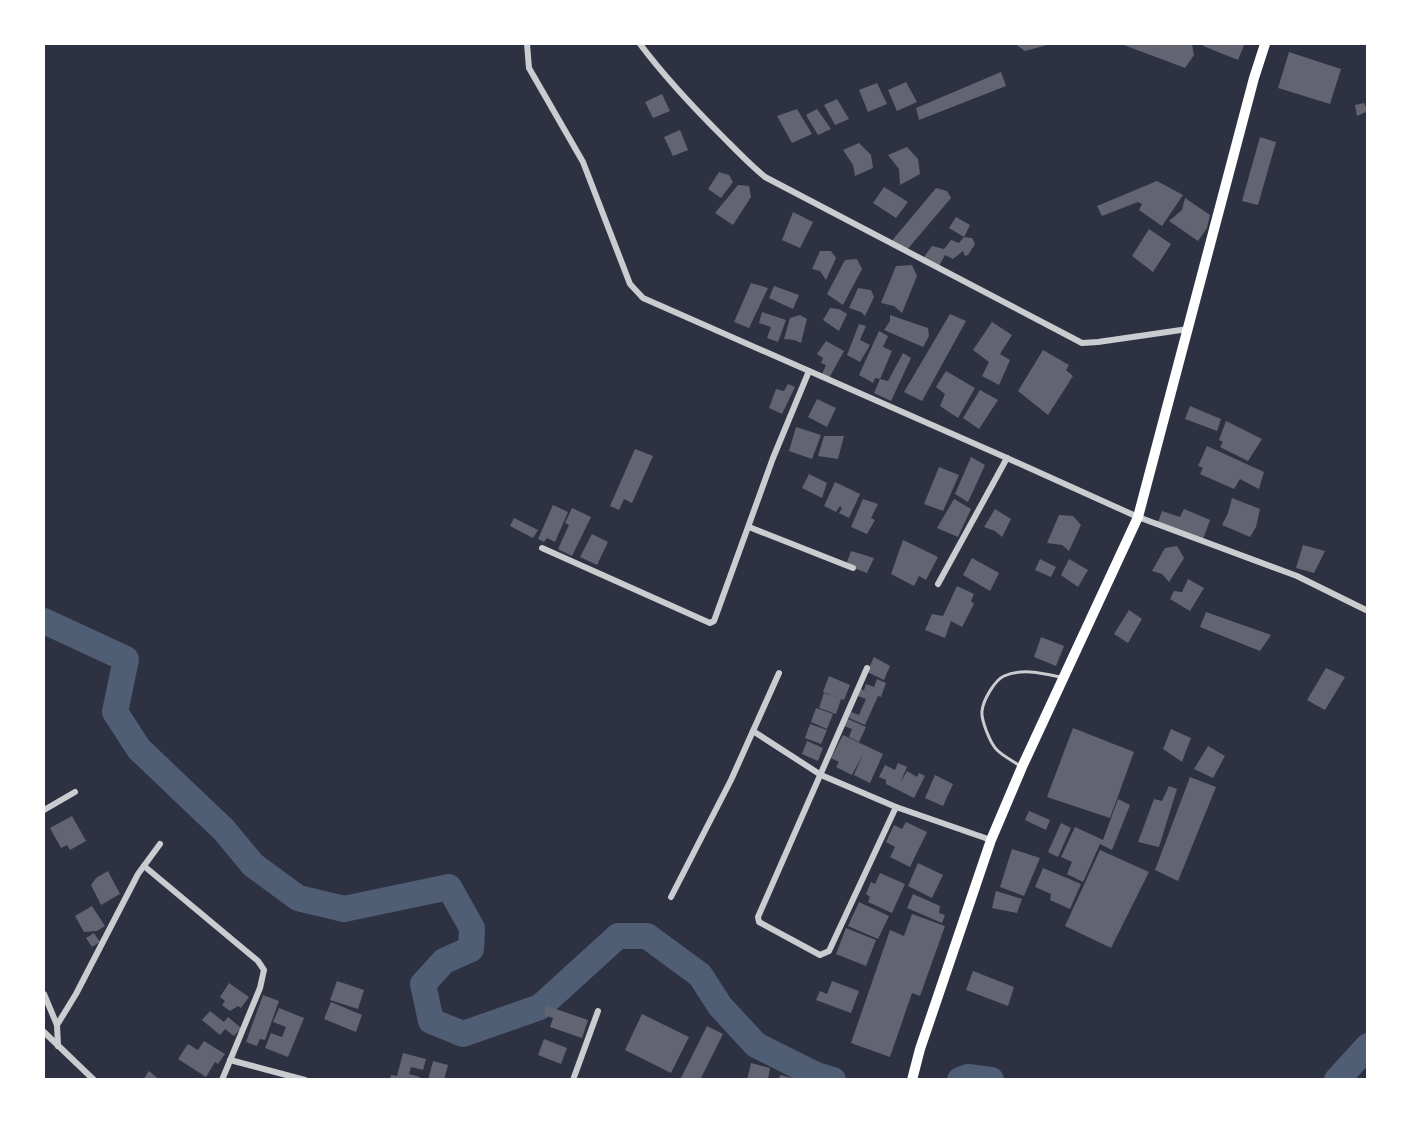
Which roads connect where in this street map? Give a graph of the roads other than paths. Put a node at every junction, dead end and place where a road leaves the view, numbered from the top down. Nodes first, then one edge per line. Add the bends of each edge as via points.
1 (527, 44) edge
2 (640, 44) edge
3 (1265, 44) edge
4 (1188, 328) junction
5 (810, 371) junction
6 (1008, 458) junction
7 (1138, 518) junction
8 (749, 527) junction
9 (542, 548) dead end
10 (853, 568) dead end
11 (938, 584) dead end
12 (1368, 611) edge
13 (867, 668) dead end
14 (779, 673) dead end
15 (1065, 678) junction
16 (753, 731) junction
17 (1022, 767) junction
18 (821, 775) junction
19 (75, 792) dead end
20 (896, 807) junction
21 (44, 810) edge
22 (991, 840) junction
23 (160, 844) dead end
24 (144, 866) junction
25 (671, 897) dead end
26 (44, 994) edge
27 (598, 1011) dead end
28 (57, 1025) junction
29 (44, 1032) edge
30 (58, 1046) junction
31 (230, 1060) junction
32 (94, 1080) edge
33 (222, 1080) edge
34 (305, 1080) edge
35 (573, 1080) edge
36 (912, 1080) edge

1 - 5 street via 529,68 583,162 635,290 643,298
2 - 4 street via 697,111 765,177 1082,343
3 - 4 main road
4 - 7 main road
5 - 6 street
5 - 8 street
6 - 7 street
6 - 11 street
7 - 12 street via 1297,576
7 - 15 main road
8 - 9 street via 711,623
8 - 10 street
13 - 18 street
14 - 16 street
15 - 17 main road
15 - 17 lane via 1017,672 1002,676 992,687 982,711 987,734 997,750
16 - 18 street
16 - 25 street
17 - 22 main road
18 - 20 street
18 - 20 street via 758,920 820,955 829,951
19 - 21 street
20 - 22 street
22 - 36 main road
23 - 24 street
24 - 28 street
24 - 31 street via 263,967 260,988
26 - 28 street
27 - 35 street
28 - 30 street
29 - 30 street
30 - 32 street
31 - 33 street
31 - 34 street

